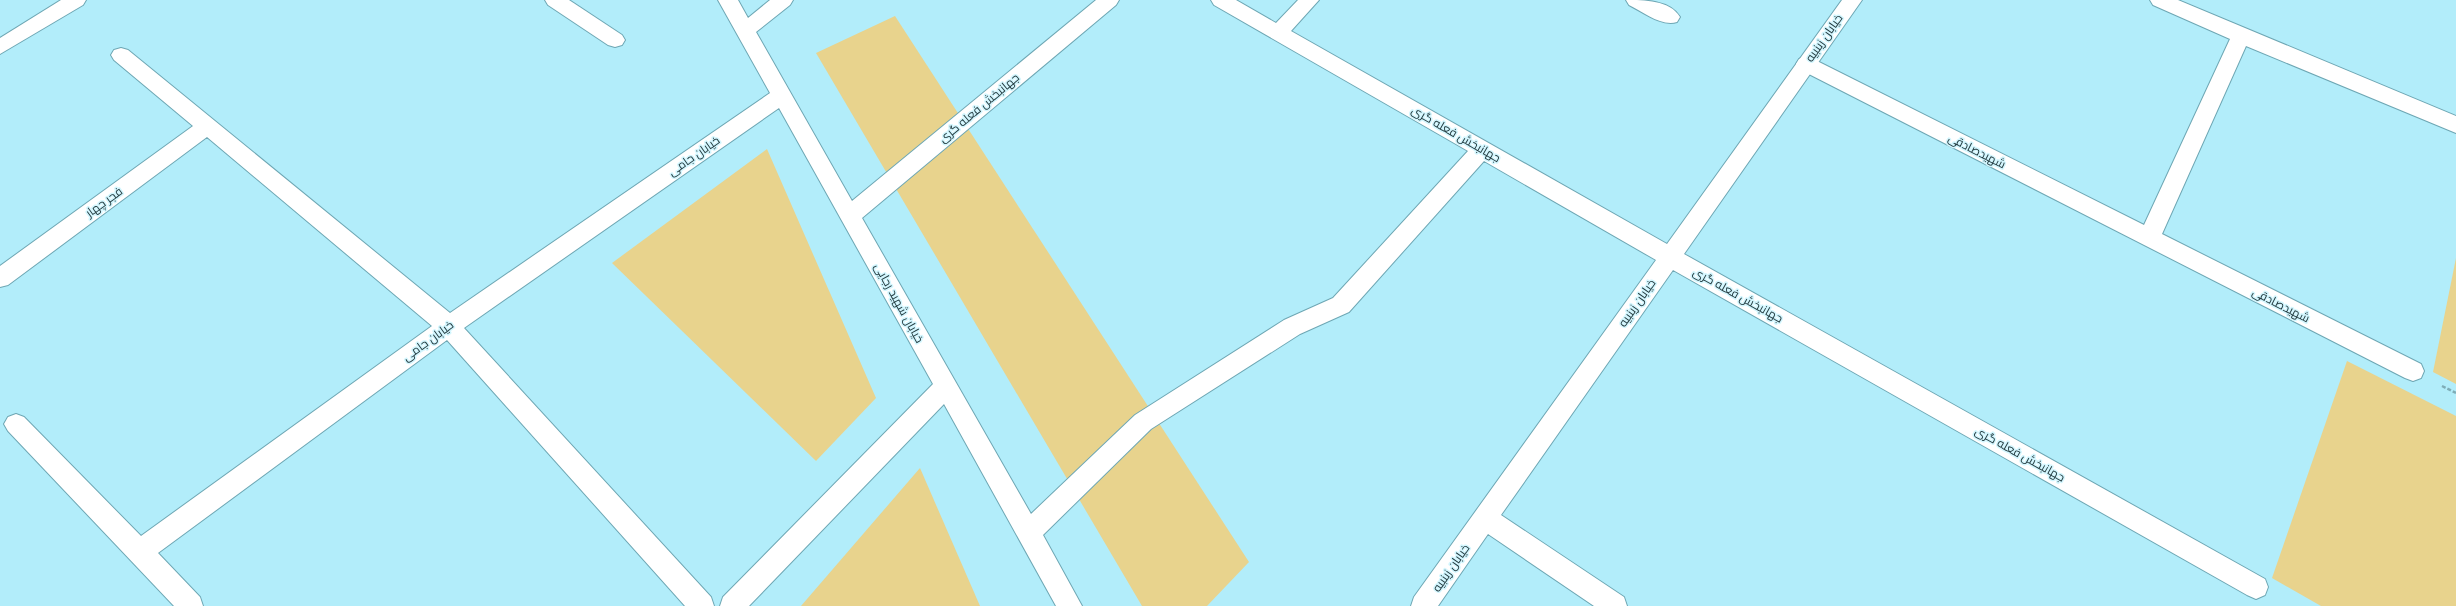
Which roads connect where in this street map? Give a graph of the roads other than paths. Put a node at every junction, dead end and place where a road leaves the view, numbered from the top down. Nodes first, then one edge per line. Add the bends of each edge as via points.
1 (41, 0) edge
2 (76, 0) edge
3 (555, 0) edge
4 (728, 0) edge
5 (783, 0) edge
6 (1108, 0) edge
7 (1221, 0) edge
8 (1309, 0) edge
9 (1636, 0) edge
10 (1852, 0) edge
11 (2160, 0) edge
12 (57, 12) junction
13 (1670, 17) dead end
14 (745, 30) junction
15 (1278, 33) junction
16 (2240, 36) junction
17 (615, 40) dead end
18 (0, 47) edge
19 (121, 55) dead end
20 (1806, 64) junction
21 (782, 95) junction
22 (2456, 125) edge
23 (207, 126) junction
24 (1482, 149) junction
25 (850, 215) junction
26 (2149, 238) junction
27 (1670, 257) junction
28 (0, 278) edge
29 (449, 326) junction
30 (2413, 371) dead end
31 (946, 386) junction
32 (16, 424) dead end
33 (1485, 518) junction
34 (1029, 533) junction
35 (140, 552) junction
36 (2256, 587) dead end
37 (191, 606) edge
38 (702, 606) edge
39 (732, 606) edge
40 (1070, 606) edge
41 (1423, 606) edge
42 (1615, 606) edge

1 - 12 street
2 - 12 street
3 - 17 street
4 - 14 street, خیابان شهید رجایی
5 - 14 street
6 - 25 street, جهانبخش فعله گری
7 - 15 street, جهانبخش فعله گری
8 - 15 street
9 - 13 street
10 - 20 street, خیابان زینبیه
11 - 16 street
12 - 18 street
14 - 21 street, خیابان شهید رجایی
15 - 24 street, جهانبخش فعله گری
16 - 22 street
16 - 26 street
19 - 23 street
20 - 26 street, شهیدصادقی
20 - 27 street, خیابان زینبیه
21 - 25 street, خیابان شهید رجایی
21 - 29 street, خیابان جامی
23 - 28 street, فجر چهار
23 - 29 street
24 - 27 street, جهانبخش فعله گری
24 - 34 street via 1341,305 1292,327 1143,422
25 - 31 street, خیابان شهید رجایی
26 - 30 street, شهیدصادقی
27 - 33 street, خیابان زینبیه
27 - 36 street, جهانبخش فعله گری
29 - 35 street, خیابان جامی
29 - 38 street
31 - 34 street, خیابان شهید رجایی
31 - 39 street
32 - 35 street
33 - 41 street, خیابان زینبیه
33 - 42 street
34 - 40 street, خیابان شهید رجایی
35 - 37 street

